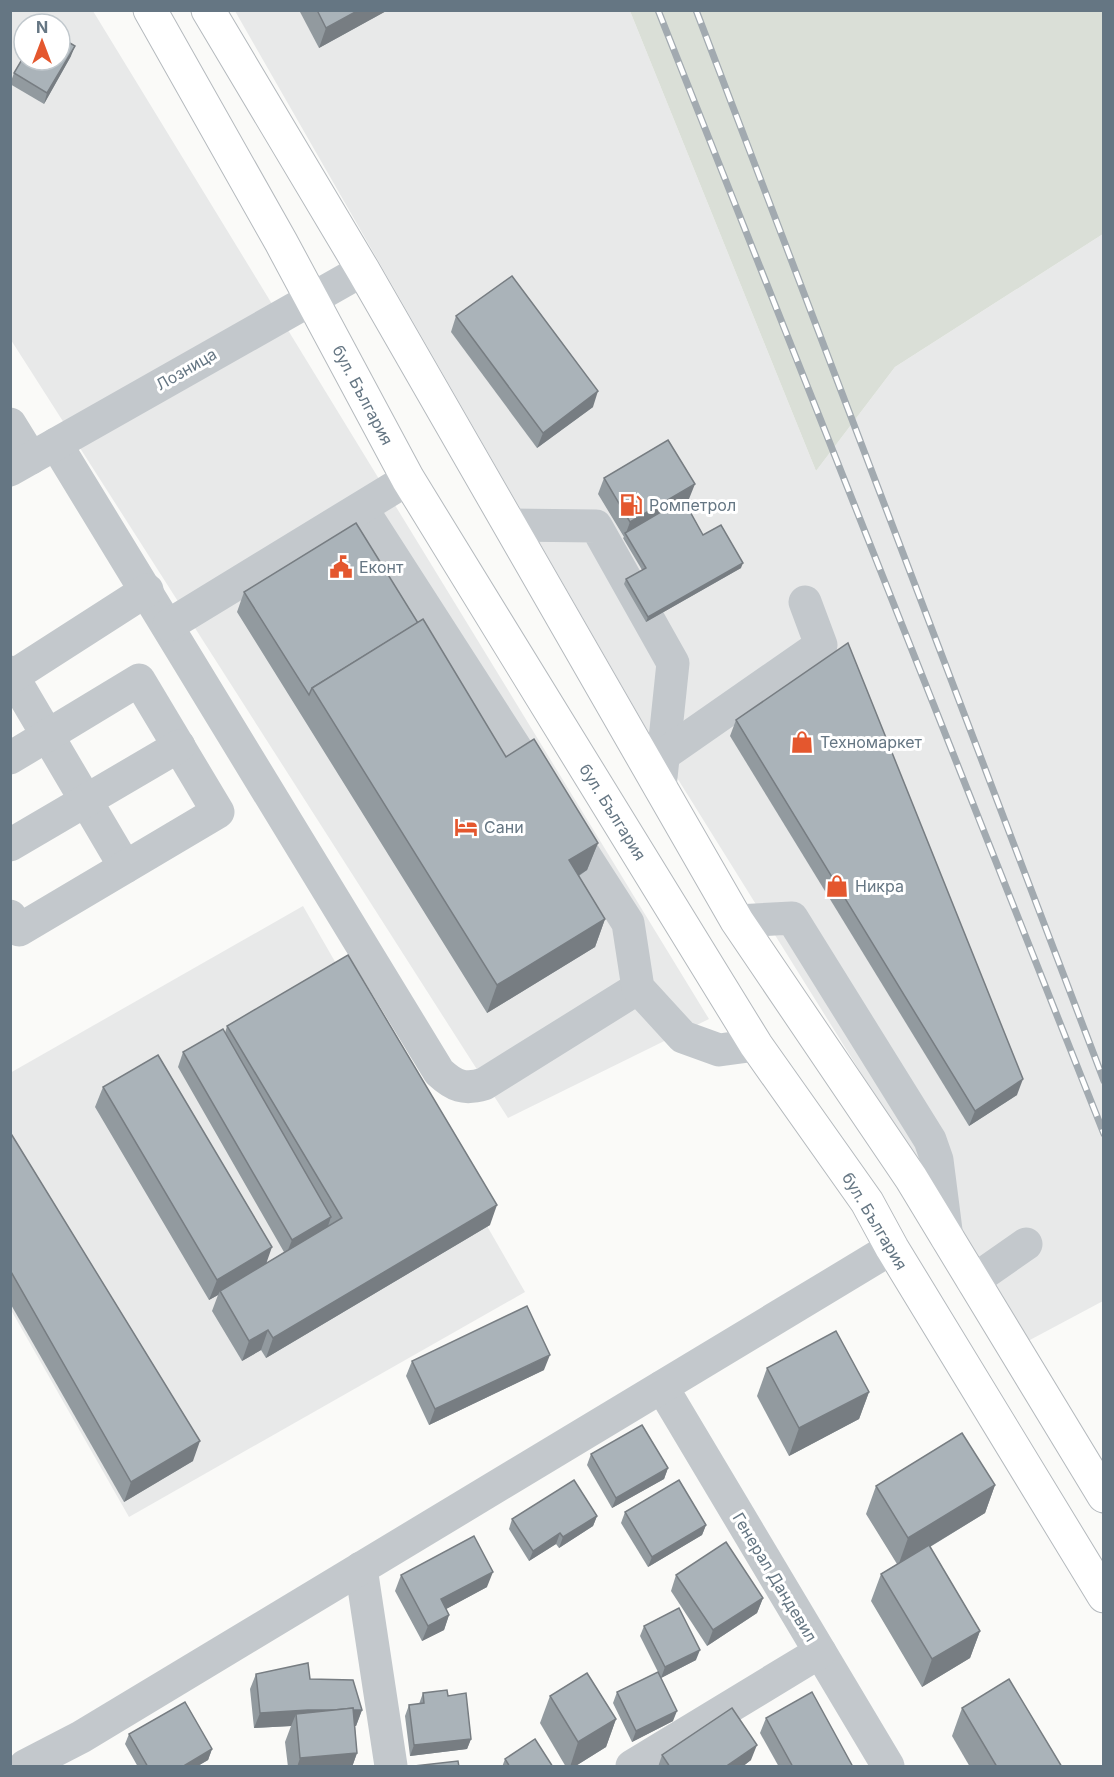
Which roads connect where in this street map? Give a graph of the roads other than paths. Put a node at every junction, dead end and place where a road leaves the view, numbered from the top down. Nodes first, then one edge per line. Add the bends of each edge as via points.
1 (150, 10) edge
2 (208, 10) edge
3 (363, 270) junction
4 (311, 298) junction
5 (10, 424) edge
6 (32, 457) edge
7 (408, 479) junction
8 (362, 509) junction
9 (510, 525) junction
10 (147, 590) junction
11 (805, 602) dead end
12 (169, 625) junction
13 (11, 675) edge
14 (49, 736) junction
15 (178, 746) junction
16 (663, 755) junction
17 (10, 758) edge
18 (660, 787) junction
19 (86, 800) junction
20 (10, 845) edge
21 (125, 867) junction
22 (10, 916) edge
23 (737, 921) junction
24 (638, 988) junction
25 (756, 1045) junction
26 (947, 1238) junction
27 (1026, 1244) dead end
28 (892, 1248) junction
29 (973, 1281) junction
30 (662, 1387) junction
31 (1104, 1496) edge
32 (361, 1568) junction
33 (1104, 1596) edge
34 (820, 1652) junction
35 (82, 1752) edge
36 (25, 1767) edge
37 (391, 1767) edge
38 (632, 1767) edge
39 (888, 1767) edge

1 - 4 main road, бул. България
2 - 3 main road
3 - 4 street, Лозница
3 - 9 main road
4 - 6 street, Лозница
4 - 7 main road, бул. България
5 - 6 street
6 - 10 street
7 - 8 street
7 - 25 main road, бул. България
8 - 12 street
8 - 24 street via 628,923
9 - 16 street via 596,526 673,663
9 - 18 main road
10 - 12 street
10 - 13 street
11 - 16 street via 821,645
12 - 24 street via 439,1072 452,1084 468,1089 484,1084
13 - 14 street
14 - 15 street via 139,680
14 - 17 street
14 - 19 street
15 - 19 street
15 - 21 street via 218,812
16 - 18 street
18 - 23 main road
19 - 20 street
19 - 21 street
21 - 22 street via 19,930
23 - 26 main road via 911,1178
23 - 26 street via 792,918 930,1140 937,1160
24 - 25 street via 683,1037 719,1050
25 - 28 main road, бул. България via 867,1202
26 - 29 main road
27 - 29 street
28 - 30 street
28 - 33 main road, бул. България
29 - 31 main road
30 - 32 street
30 - 34 street, Генерал Дандевил
32 - 35 street
32 - 37 street
34 - 38 street
34 - 39 street, Генерал Дандевил
35 - 36 street

